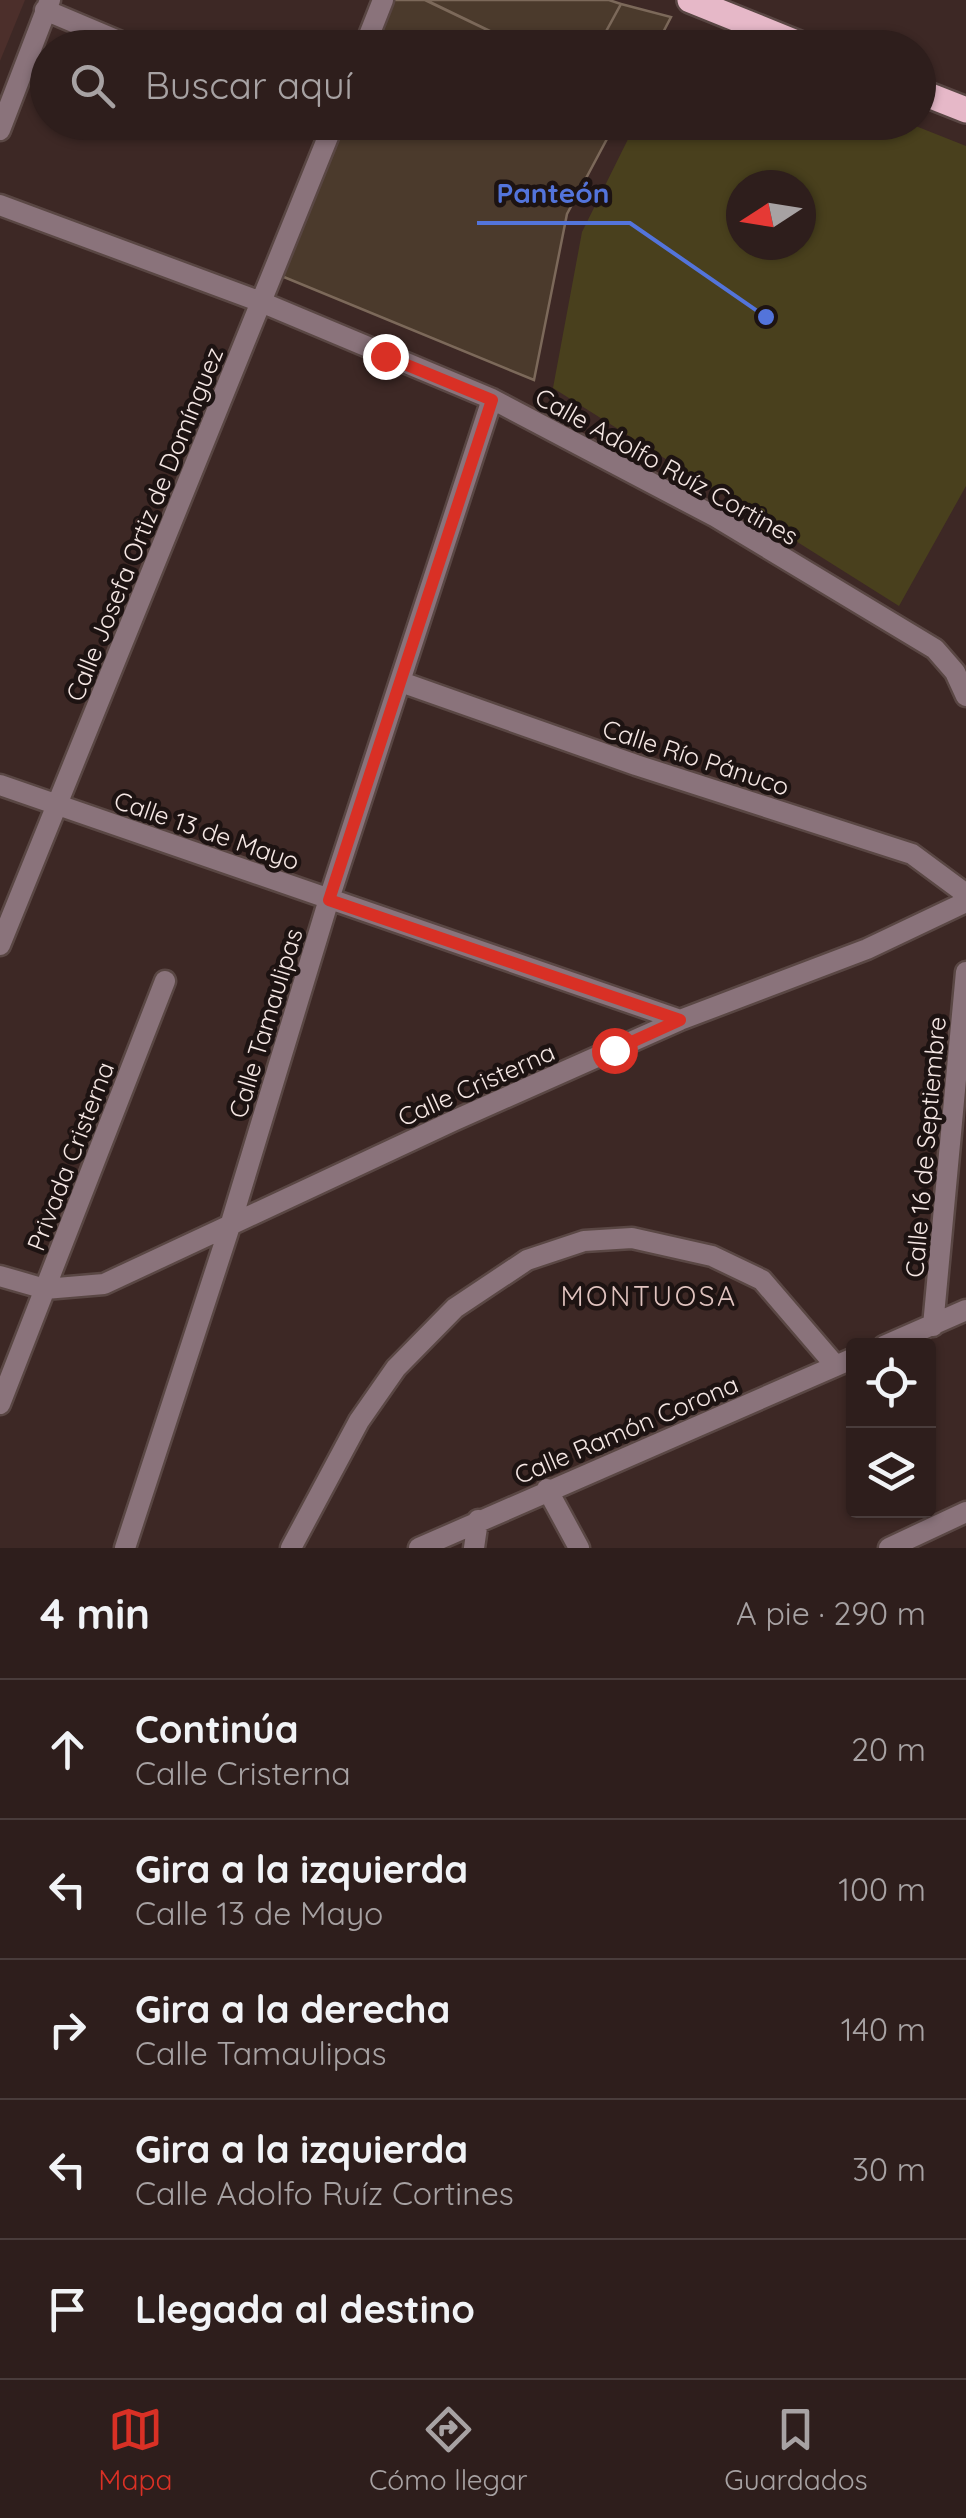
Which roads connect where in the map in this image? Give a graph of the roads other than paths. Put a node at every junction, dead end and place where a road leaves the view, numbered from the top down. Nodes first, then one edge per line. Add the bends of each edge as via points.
1 (383, 0) edge
2 (690, 0) edge
3 (47, 5) edge
4 (723, 6) edge
5 (38, 30) edge
6 (98, 30) edge
7 (371, 30) edge
8 (772, 30) edge
9 (30, 50) edge
10 (936, 98) edge
11 (966, 110) edge
12 (0, 130) edge
13 (321, 140) edge
14 (0, 205) edge
15 (261, 302) junction
16 (492, 400) junction
17 (960, 665) edge
18 (401, 682) junction
19 (966, 696) edge
20 (0, 784) edge
21 (58, 804) junction
22 (966, 898) edge
23 (329, 900) junction
24 (0, 945) edge
25 (966, 972) edge
26 (165, 981) dead end
27 (680, 1020) junction
28 (230, 1226) junction
29 (0, 1276) edge
30 (45, 1290) junction
31 (966, 1310) edge
32 (933, 1326) junction
33 (904, 1338) edge
34 (844, 1361) edge
35 (0, 1404) edge
36 (547, 1490) junction
37 (966, 1512) edge
38 (478, 1520) junction
39 (125, 1548) edge
40 (291, 1548) edge
41 (419, 1548) edge
42 (474, 1548) edge
43 (579, 1548) edge
44 (889, 1548) edge

1 - 7 street
2 - 4 main road
3 - 5 street
3 - 6 street
4 - 8 main road
9 - 12 street
10 - 11 main road
13 - 15 street, Calle Josefa Ortiz de Domínguez
14 - 15 street, Calle Adolfo Ruíz Cortines
15 - 16 street, Calle Adolfo Ruíz Cortines
15 - 21 street, Calle Josefa Ortiz de Domínguez
16 - 17 street, Calle Adolfo Ruíz Cortines via 716,517
16 - 18 street, Calle Tamaulipas
17 - 19 street
18 - 22 street, Calle Río Pánuco via 912,854
18 - 23 street, Calle Tamaulipas
20 - 21 street, Calle 13 de Mayo
21 - 23 street, Calle 13 de Mayo
21 - 24 street, Calle Josefa Ortiz de Domínguez
22 - 27 street, Calle Cristerna via 867,950
23 - 27 street, Calle 13 de Mayo
23 - 28 street, Calle Tamaulipas
25 - 32 street, Calle 16 de Septiembre
26 - 30 street, Privada Cristerna
27 - 28 street, Calle Cristerna
28 - 30 street, Calle Cristerna via 104,1284
28 - 39 street, Calle Tamaulipas
29 - 30 street
30 - 35 street, Privada Cristerna
31 - 32 street
32 - 33 street
34 - 36 street, Calle Ramón Corona
34 - 40 street via 762,1280 712,1256 632,1238 584,1242 527,1260 455,1308 396,1368 359,1421
36 - 38 street, Calle Ramón Corona
36 - 43 street
37 - 44 street
38 - 41 street, Calle Ramón Corona
38 - 42 street

